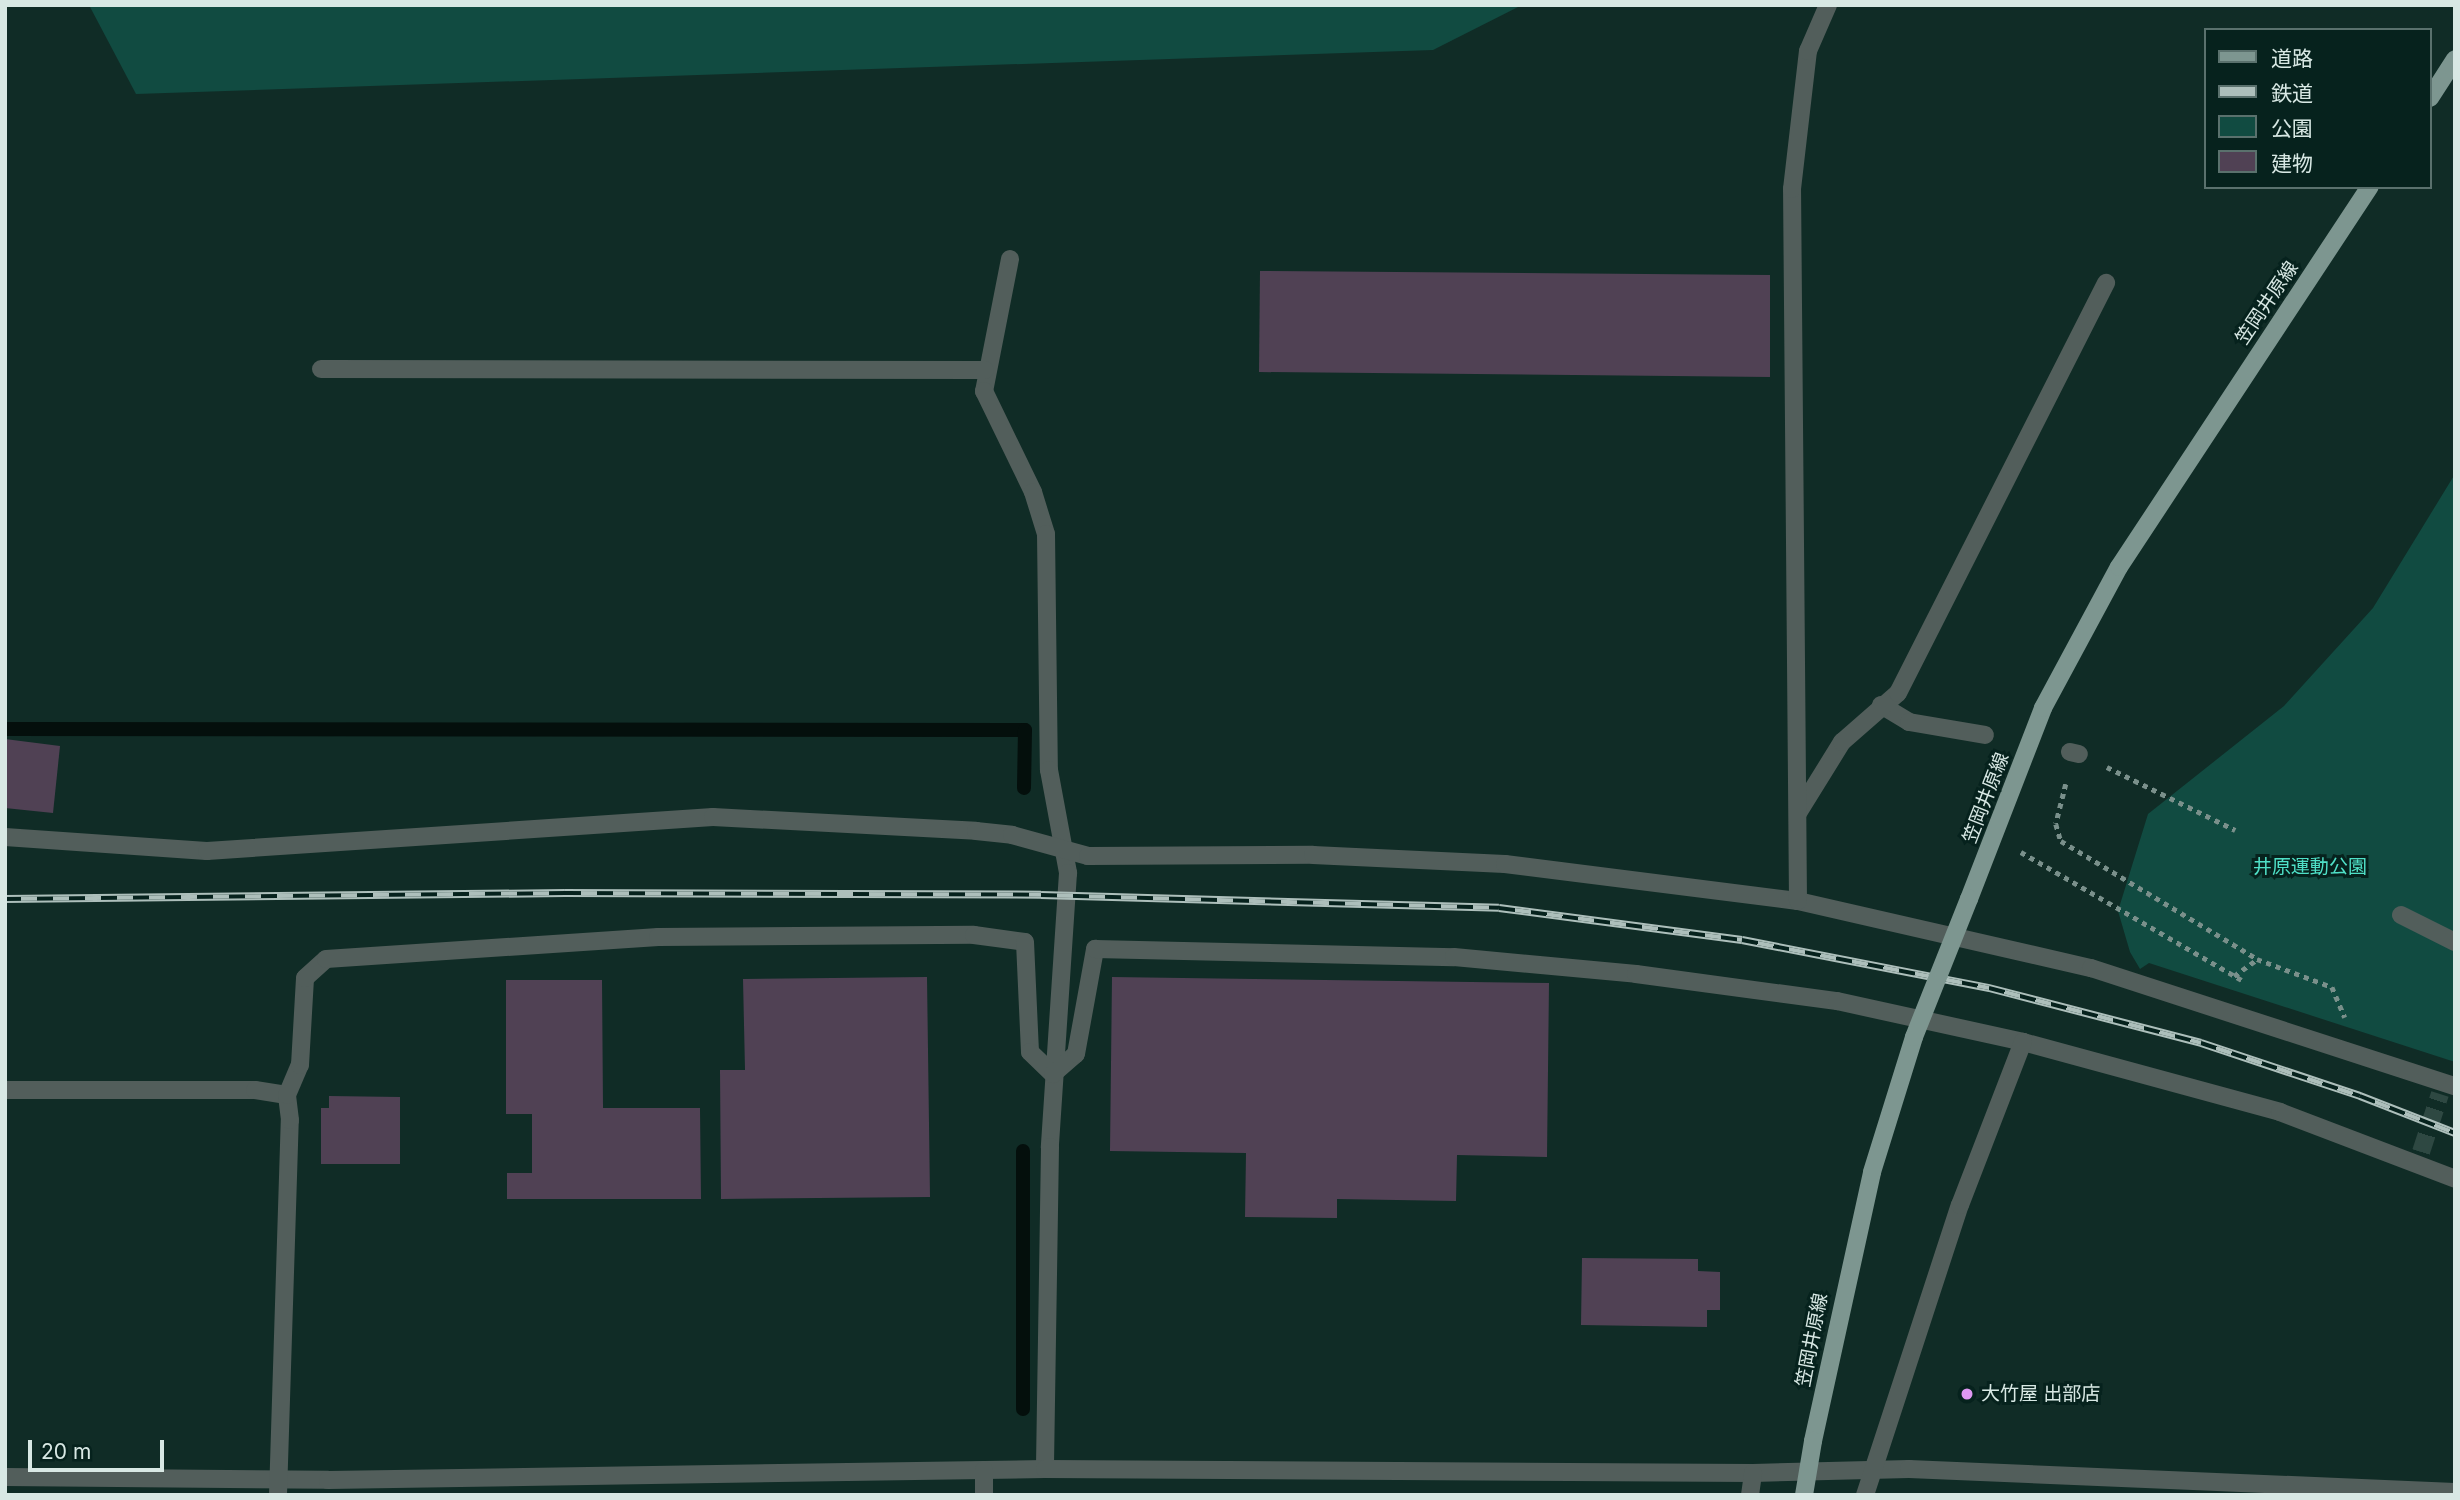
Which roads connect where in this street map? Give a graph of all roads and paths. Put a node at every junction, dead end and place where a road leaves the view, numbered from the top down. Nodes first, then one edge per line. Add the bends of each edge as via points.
1 (1828, 5) edge
2 (2455, 59) edge
3 (2432, 95) edge
4 (2369, 189) edge
5 (1010, 259) dead end
6 (2106, 283) dead end
7 (321, 369) dead end
8 (985, 369) junction
9 (1881, 705) junction
10 (1985, 735) dead end
11 (1798, 813) junction
12 (2235, 830) dead end
13 (5, 837) edge
14 (1063, 850) junction
15 (2021, 852) dead end
16 (1798, 901) junction
17 (2401, 915) dead end
18 (2455, 942) edge
19 (2257, 959) junction
20 (2234, 976) junction
21 (2246, 981) dead end
22 (2347, 1021) dead end
23 (2023, 1042) junction
24 (1053, 1074) junction
25 (2447, 1088) edge
26 (5, 1090) edge
27 (287, 1095) junction
28 (2455, 1179) edge
29 (1045, 1469) junction
30 (984, 1470) junction
31 (1873, 1470) junction
32 (1753, 1473) junction
33 (5, 1477) edge
34 (627, 1486) edge
35 (279, 1487) edge
36 (2221, 1490) edge
37 (2455, 1492) edge
38 (984, 1495) edge
39 (1751, 1495) edge
40 (1804, 1495) edge
41 (1865, 1495) edge

1 - 11 street via 1808,51 1792,189
2 - 3 main road
4 - 40 main road, 笠岡井原線, bridge via 2119,567 2043,708 1914,1037 1872,1172
5 - 8 street
6 - 9 street via 1898,693
7 - 8 street
8 - 14 street via 984,391 992,414 1033,492 1046,534 1049,769
9 - 10 street via 1909,722
9 - 11 street via 1842,742
11 - 16 street
12 - 19 path via 2074,753 2058,802 2056,824 2061,841
13 - 14 street via 207,851 713,817 976,831 1012,835
14 - 16 street via 1088,856 1161,859 1313,855 1505,864
14 - 24 street via 1068,897
15 - 20 path
16 - 25 street via 2091,968
17 - 18 street
19 - 20 path
19 - 22 path via 2332,987
20 - 21 path
23 - 24 street via 1837,1001 1636,974 1454,957 1095,949 1076,1055
23 - 28 street via 2280,1112 2418,1158
23 - 31 street via 1960,1205
24 - 27 street via 1030,1052 1025,942 974,935 658,937 326,958 305,978 300,1065
24 - 29 street
26 - 27 street via 255,1090
27 - 35 street via 290,1120
29 - 30 street
29 - 32 street
30 - 34 street
30 - 38 street
31 - 32 street
31 - 36 street
31 - 41 street
32 - 39 street
33 - 35 street
34 - 35 street
36 - 37 street

